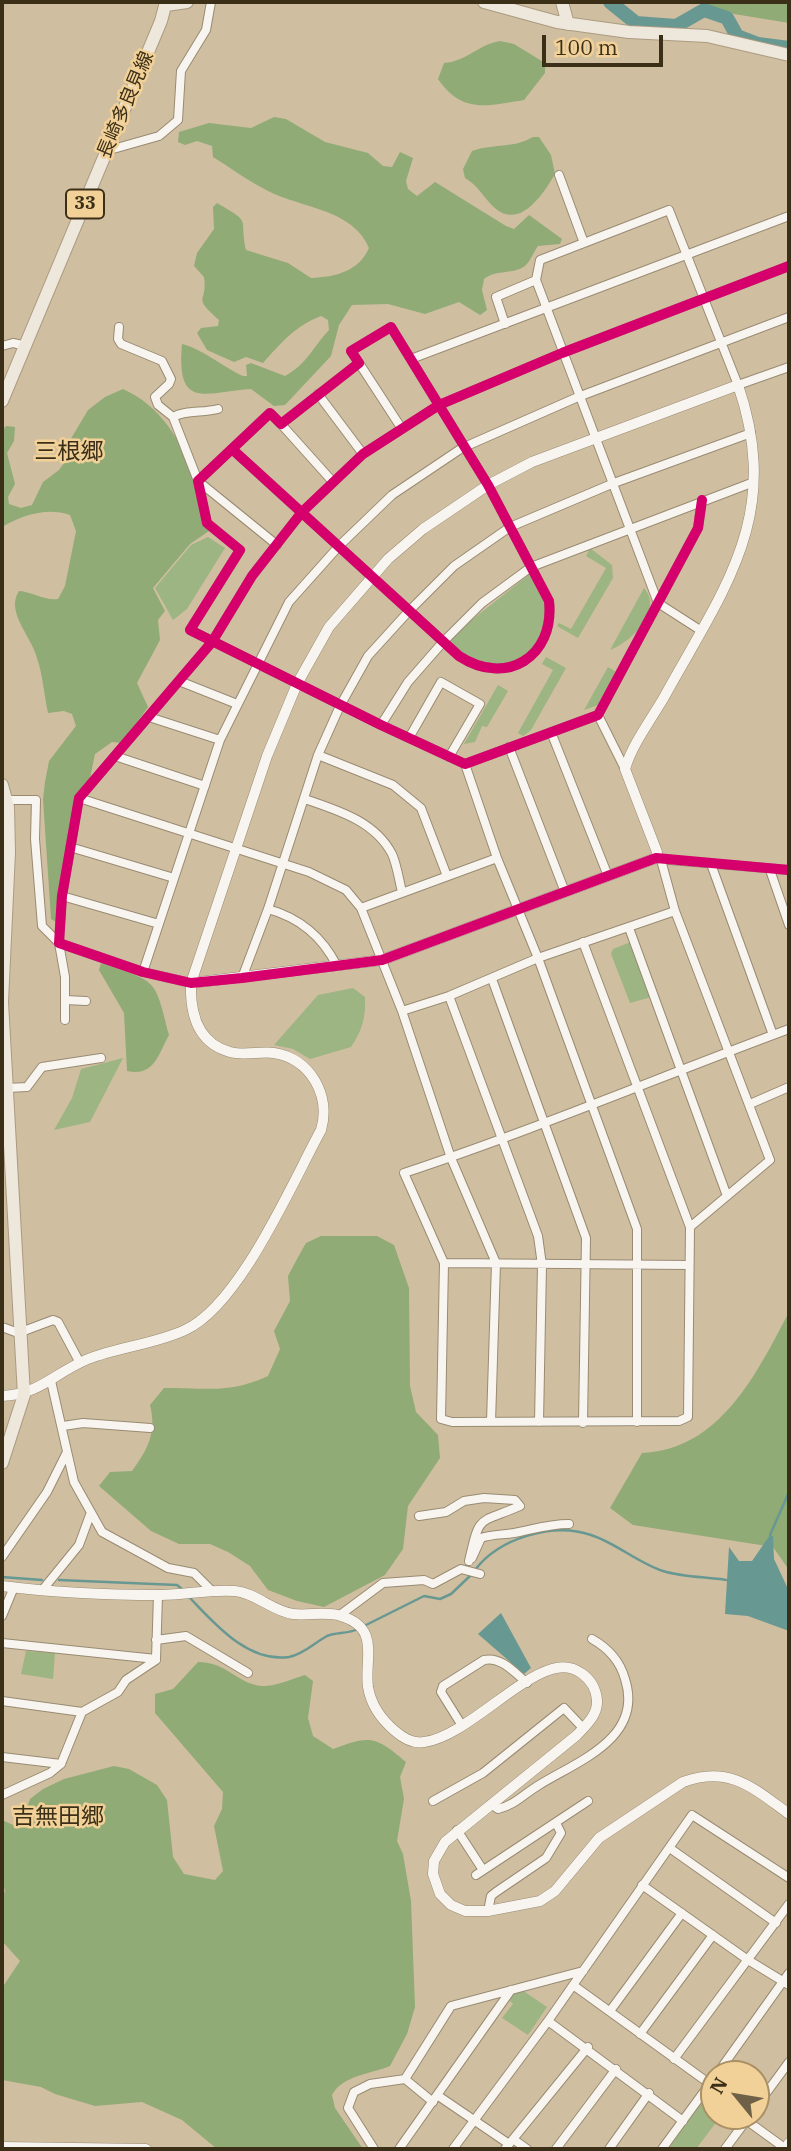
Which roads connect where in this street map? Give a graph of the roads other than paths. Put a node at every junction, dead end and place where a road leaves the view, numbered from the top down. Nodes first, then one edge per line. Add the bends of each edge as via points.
1 (187, 2) edge
2 (212, 2) edge
3 (484, 2) edge
4 (562, 2) edge
5 (166, 3) edge
6 (568, 24) junction
7 (789, 55) edge
8 (106, 151) junction
9 (559, 175) dead end
10 (789, 215) edge
11 (584, 243) junction
12 (688, 254) junction
13 (789, 266) edge
14 (536, 280) junction
15 (705, 298) junction
16 (546, 308) junction
17 (789, 317) edge
18 (505, 324) junction
19 (119, 327) dead end
20 (722, 343) junction
21 (2, 346) edge
22 (27, 346) junction
23 (562, 353) junction
24 (411, 359) junction
25 (359, 363) junction
26 (789, 367) edge
27 (738, 385) junction
28 (318, 394) junction
29 (578, 397) junction
30 (2, 401) edge
31 (439, 405) junction
32 (218, 409) dead end
33 (173, 417) junction
34 (281, 424) junction
35 (402, 429) junction
36 (751, 433) junction
37 (594, 440) junction
38 (462, 448) junction
39 (233, 449) junction
40 (363, 454) junction
41 (198, 481) junction
42 (333, 482) junction
43 (754, 482) junction
44 (614, 484) junction
45 (488, 485) junction
46 (702, 500) junction
47 (302, 512) junction
48 (509, 527) junction
49 (629, 528) junction
50 (277, 545) junction
51 (339, 546) junction
52 (531, 568) junction
53 (372, 578) junction
54 (658, 603) junction
55 (408, 612) junction
56 (700, 630) junction
57 (212, 642) junction
58 (443, 642) junction
59 (258, 662) junction
60 (179, 681) junction
61 (297, 684) junction
62 (237, 704) junction
63 (340, 706) junction
64 (598, 715) junction
65 (149, 717) junction
66 (380, 725) junction
67 (551, 732) junction
68 (409, 738) junction
69 (220, 740) junction
70 (509, 747) junction
71 (318, 755) junction
72 (115, 756) junction
73 (449, 757) junction
74 (465, 764) junction
75 (625, 769) junction
76 (2, 786) edge
77 (205, 786) junction
78 (79, 798) junction
79 (304, 799) junction
80 (7, 800) junction
81 (189, 834) junction
82 (70, 847) junction
83 (237, 850) junction
84 (497, 858) junction
85 (658, 859) junction
86 (281, 864) junction
87 (711, 864) junction
88 (770, 870) junction
89 (789, 870) edge
90 (447, 876) junction
91 (608, 876) junction
92 (174, 878) junction
93 (402, 892) junction
94 (565, 892) junction
95 (62, 896) junction
96 (360, 908) junction
97 (268, 909) junction
98 (518, 910) junction
99 (675, 911) junction
100 (159, 924) junction
101 (789, 925) edge
102 (629, 928) junction
103 (583, 942) junction
104 (59, 943) junction
105 (538, 958) junction
106 (382, 960) junction
107 (337, 965) junction
108 (143, 972) junction
109 (242, 978) junction
110 (492, 979) junction
111 (191, 983) junction
112 (449, 996) junction
113 (65, 1000) junction
114 (86, 1002) dead end
115 (401, 1011) junction
116 (65, 1020) dead end
117 (789, 1029) edge
118 (773, 1035) junction
119 (729, 1051) junction
120 (101, 1058) dead end
121 (680, 1070) junction
122 (637, 1087) junction
123 (789, 1087) edge
124 (6, 1088) junction
125 (592, 1104) junction
126 (750, 1104) junction
127 (544, 1124) junction
128 (502, 1137) junction
129 (451, 1158) junction
130 (727, 1196) junction
131 (690, 1227) junction
132 (444, 1263) junction
133 (496, 1264) junction
134 (542, 1265) junction
135 (587, 1265) junction
136 (689, 1265) junction
137 (637, 1267) junction
138 (2, 1327) edge
139 (21, 1333) junction
140 (80, 1363) junction
141 (51, 1381) junction
142 (24, 1395) junction
143 (2, 1396) edge
144 (491, 1422) junction
145 (539, 1422) junction
146 (637, 1422) junction
147 (583, 1423) junction
148 (63, 1426) junction
149 (149, 1428) dead end
150 (69, 1450) junction
151 (2, 1463) edge
152 (90, 1514) junction
153 (419, 1516) dead end
154 (569, 1524) dead end
155 (2, 1557) edge
156 (468, 1561) junction
157 (464, 1570) junction
158 (479, 1574) dead end
159 (2, 1586) edge
160 (14, 1587) junction
161 (44, 1588) junction
162 (213, 1592) junction
163 (158, 1595) junction
164 (340, 1615) junction
165 (2, 1616) edge
166 (592, 1639) dead end
167 (156, 1640) junction
168 (2, 1643) edge
169 (156, 1660) junction
170 (248, 1673) dead end
171 (527, 1683) junction
172 (2, 1701) edge
173 (82, 1712) junction
174 (461, 1724) junction
175 (583, 1728) junction
176 (2, 1757) edge
177 (61, 1763) junction
178 (2, 1795) edge
179 (433, 1801) dead end
180 (588, 1801) dead end
181 (491, 1804) junction
182 (789, 1814) edge
183 (556, 1823) junction
184 (457, 1830) junction
185 (671, 1849) junction
186 (789, 1878) edge
187 (642, 1885) junction
188 (789, 1904) edge
189 (488, 1911) junction
190 (682, 1913) junction
191 (776, 1923) junction
192 (713, 1935) junction
193 (748, 1960) junction
194 (583, 1971) junction
195 (787, 1980) edge
196 (573, 1985) junction
197 (511, 1990) junction
198 (610, 2011) junction
199 (548, 2021) junction
200 (640, 2034) junction
201 (588, 2047) junction
202 (674, 2059) junction
203 (727, 2060) edge
204 (789, 2062) edge
205 (616, 2069) junction
206 (700, 2074) edge
207 (405, 2079) junction
208 (770, 2088) edge
209 (649, 2093) junction
210 (700, 2098) edge
211 (435, 2099) junction
212 (473, 2121) junction
213 (683, 2121) junction
214 (739, 2130) edge
215 (762, 2130) edge
216 (789, 2143) edge
217 (509, 2144) edge
218 (8, 2148) edge
219 (122, 2148) edge
220 (146, 2149) edge
221 (374, 2149) edge
222 (399, 2149) edge
223 (453, 2149) edge
224 (527, 2149) edge
225 (556, 2149) edge
226 (609, 2149) edge
227 (662, 2149) edge
228 (725, 2149) edge
229 (785, 2149) edge

1 - 5 main road
2 - 8 street via 206,30 181,71 178,120 159,136
3 - 6 main road
4 - 6 main road
5 - 8 main road, 長崎多良見線 / 33
6 - 7 main road via 707,36
8 - 22 main road, 長崎多良見線 / 33
9 - 11 street
10 - 12 street
11 - 12 street via 669,210
11 - 14 street via 540,260
12 - 15 street
12 - 16 street
13 - 15 street
14 - 16 street
14 - 18 street via 496,297
15 - 20 street
15 - 23 street
16 - 18 street
16 - 23 street
17 - 20 street
18 - 24 street
19 - 33 street via 121,344 162,361 171,379 155,397
20 - 27 street
20 - 29 street
21 - 22 street
22 - 30 main road, 長崎多良見線 / 33
23 - 29 street
23 - 31 street
24 - 25 street via 391,327 351,351
24 - 31 street
25 - 28 street
25 - 35 street
26 - 27 street
27 - 36 street
27 - 37 street
28 - 34 street
28 - 40 street
29 - 37 street
29 - 38 street
31 - 35 street
31 - 38 street
32 - 33 street
33 - 41 street
34 - 39 street via 270,413
34 - 42 street
35 - 40 street
36 - 43 street
36 - 44 street
37 - 44 street
37 - 45 street
38 - 45 street
38 - 51 street via 392,495
39 - 41 street
39 - 47 street
40 - 42 street
41 - 50 street
41 - 57 street via 207,523 240,550 190,629
42 - 47 street
43 - 46 street
43 - 56 street via 744,542
44 - 48 street
44 - 49 street
45 - 48 street
45 - 53 street via 423,529
46 - 49 street
46 - 54 street via 698,528
47 - 50 street
47 - 51 street
48 - 52 street
48 - 55 street via 454,566
49 - 52 street
49 - 54 street
50 - 57 street via 252,576
51 - 53 street
51 - 59 street via 289,602
52 - 58 street via 482,603
52 - 58 street via 550,601 551,615 547,635 525,660 501,670 483,669
53 - 55 street
53 - 61 street via 329,627
54 - 56 street
54 - 64 street
55 - 58 street
55 - 63 street via 368,656
56 - 75 street
57 - 59 street
57 - 60 street
58 - 66 street via 408,682
59 - 61 street
59 - 62 street
60 - 62 street
60 - 65 street
61 - 63 street
61 - 83 street via 267,756
62 - 69 street
63 - 66 street
63 - 71 street
64 - 67 street
64 - 75 street
65 - 69 street
65 - 72 street
66 - 68 street
67 - 70 street
67 - 91 street
68 - 73 street
68 - 73 street via 442,682 480,704
69 - 77 street
70 - 74 street
70 - 94 street
71 - 79 street
71 - 90 street via 393,785 421,808
72 - 77 street
72 - 78 street
73 - 74 street
74 - 84 street
75 - 85 street
76 - 80 main road
77 - 81 street
78 - 81 street
78 - 82 street
79 - 86 street
79 - 93 street via 368,826 391,853
80 - 104 street via 36,800 42,926
80 - 124 main road via 9,852 2,957
81 - 83 street
81 - 92 street
82 - 92 street
82 - 95 street
83 - 86 street
83 - 111 street
84 - 90 street
84 - 98 street
85 - 87 street
85 - 91 street
85 - 99 street
86 - 96 street via 325,878 346,890
86 - 97 street
87 - 88 street
87 - 118 street
88 - 89 street
88 - 101 street
90 - 93 street
91 - 94 street
92 - 100 street
93 - 96 street
94 - 98 street
95 - 100 street
95 - 104 street
96 - 106 street
97 - 107 street via 290,916 316,935
97 - 109 street
98 - 105 street
98 - 106 street
99 - 102 street
99 - 119 street
100 - 108 street
102 - 103 street
102 - 121 street
103 - 105 street
103 - 122 street
104 - 108 street
104 - 113 street
105 - 110 street
105 - 125 street
106 - 107 street
106 - 115 street
107 - 109 street
108 - 111 street
109 - 111 street
110 - 112 street
110 - 127 street
111 - 140 street via 193,1019 208,1038 230,1052 272,1052 305,1068 323,1097 324,1118 253,1255 200,1321 167,1337
112 - 115 street
112 - 128 street
113 - 114 street
113 - 116 street
115 - 129 street
117 - 118 street
118 - 119 street
119 - 121 street
119 - 126 street
120 - 124 street via 42,1067 27,1087
121 - 122 street
121 - 130 street
122 - 125 street
122 - 131 street
123 - 126 street
124 - 139 main road
125 - 127 street
125 - 137 street via 637,1229
126 - 130 street via 770,1160
127 - 128 street
127 - 135 street via 586,1238
128 - 129 street
128 - 134 street via 538,1236
129 - 132 street via 404,1173
129 - 133 street
130 - 131 street
131 - 136 street
132 - 133 street
132 - 144 street via 440,1419
133 - 134 street
133 - 144 street
134 - 135 street
134 - 145 street
135 - 137 street
135 - 147 street
136 - 137 street
136 - 146 street via 688,1417
137 - 146 street
138 - 139 street
139 - 140 street via 58,1322
139 - 142 main road
140 - 141 street
141 - 142 street
141 - 148 street
142 - 143 street
142 - 151 main road
144 - 145 street
145 - 147 street
146 - 147 street
148 - 149 street
148 - 150 street
150 - 152 street via 74,1482
150 - 155 street via 47,1492
152 - 161 street via 79,1545
152 - 162 street via 102,1532 168,1568 194,1573
153 - 156 street via 446,1512 464,1501 515,1500 520,1506 486,1517 476,1527
154 - 156 street via 545,1524 481,1538
156 - 157 street
157 - 158 street
157 - 164 street via 433,1584 424,1580 383,1583
159 - 160 street
160 - 161 street
160 - 165 street
161 - 163 street
162 - 163 street
162 - 164 street via 247,1594 293,1614
163 - 167 street
164 - 174 street via 359,1628 371,1653 368,1689 374,1707 390,1727 405,1739 423,1743
166 - 181 street via 609,1651 623,1671 629,1703 620,1728 597,1752 511,1806 498,1809
167 - 169 street
167 - 170 street via 186,1636
168 - 169 street
169 - 173 street via 126,1680 118,1692
171 - 174 street
171 - 174 street via 501,1662 484,1660 443,1686 441,1692
171 - 175 street via 555,1668 582,1673 591,1681 598,1706
172 - 173 street
173 - 177 street
175 - 179 street via 564,1708 483,1773
175 - 181 street
176 - 177 street
177 - 178 street via 50,1773
180 - 183 street
181 - 184 street
182 - 189 street via 747,1784 715,1774 698,1777 599,1838 555,1891 527,1905
183 - 184 street via 480,1873
183 - 189 street via 561,1833 546,1858 491,1896
184 - 189 street via 434,1861 435,1885 451,1905 465,1912
185 - 186 street via 692,1815
185 - 187 street
185 - 191 street
187 - 190 street
187 - 194 street
188 - 191 street
190 - 192 street
190 - 198 street
191 - 193 street
192 - 193 street
192 - 200 street
193 - 195 street
193 - 202 street
194 - 196 street
194 - 197 street
195 - 203 street
196 - 198 street
196 - 199 street
197 - 207 street via 451,2006
197 - 211 street
198 - 200 street
199 - 201 street
199 - 212 street
200 - 202 street
201 - 205 street
201 - 217 street
202 - 206 street
204 - 208 street
205 - 209 street
205 - 225 street
207 - 211 street
207 - 221 street via 370,2084 354,2092 349,2101 351,2114
209 - 213 street
209 - 226 street
210 - 213 street
211 - 212 street
211 - 222 street
212 - 217 street
212 - 223 street
213 - 227 street
214 - 228 street
215 - 229 street
216 - 229 street
217 - 224 street
218 - 219 street
219 - 220 street

